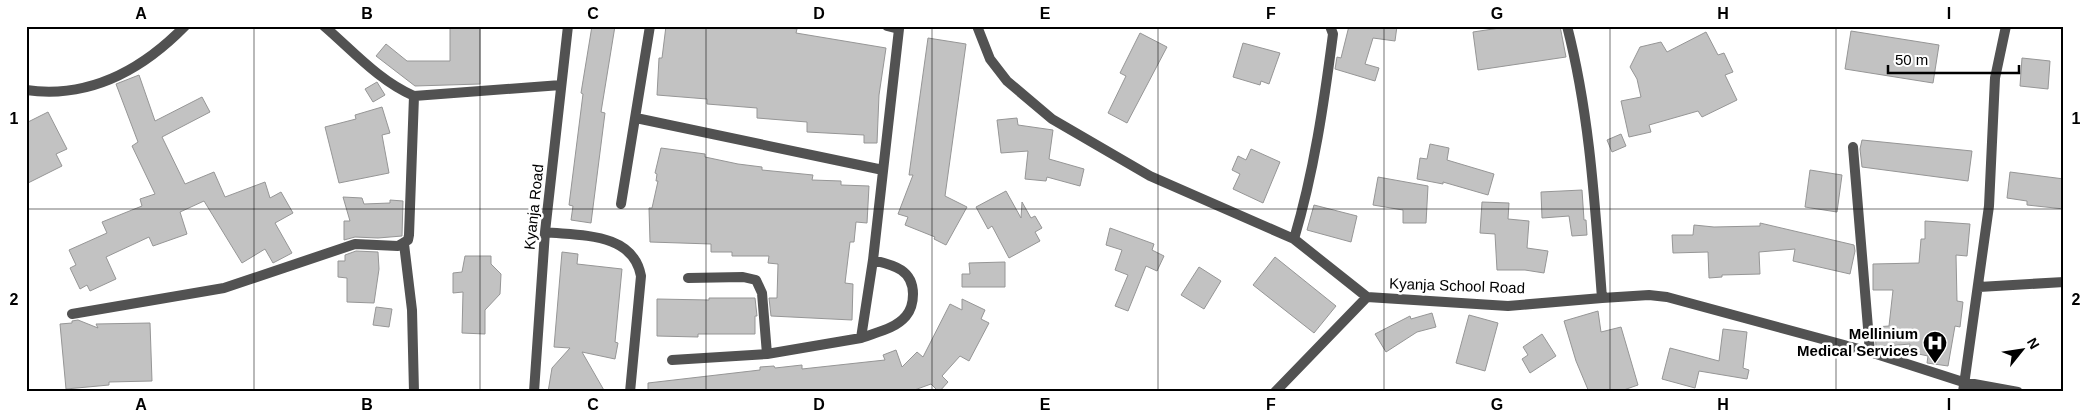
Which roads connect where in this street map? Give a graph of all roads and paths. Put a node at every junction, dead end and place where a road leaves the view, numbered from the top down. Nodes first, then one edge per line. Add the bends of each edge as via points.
1 (185, 26) edge
2 (324, 26) edge
3 (568, 26) edge
4 (650, 26) edge
5 (887, 26) edge
6 (977, 26) edge
7 (1330, 26) edge
8 (1567, 26) edge
9 (2006, 26) edge
10 (898, 28) edge
11 (561, 85) junction
12 (26, 90) edge
13 (414, 96) junction
14 (636, 118) junction
15 (1853, 147) dead end
16 (883, 170) junction
17 (621, 204) dead end
18 (546, 232) junction
19 (1294, 239) junction
20 (404, 244) junction
21 (873, 260) junction
22 (688, 278) dead end
23 (2064, 282) edge
24 (1979, 287) junction
25 (1367, 297) junction
26 (1602, 298) junction
27 (72, 314) dead end
28 (861, 338) junction
29 (1870, 352) junction
30 (767, 354) junction
31 (672, 360) dead end
32 (1963, 387) edge
33 (414, 392) edge
34 (534, 392) edge
35 (630, 392) edge
36 (1275, 392) edge
37 (2018, 392) edge

1 - 12 street via 143,63 112,79 83,88 48,93
2 - 13 street via 376,72
3 - 11 street, Kyanja Road
4 - 14 street
5 - 10 street
6 - 19 street, Kyanja School Road via 990,59 1006,81 1052,119 1150,176
7 - 19 street via 1334,34 1323,109
8 - 26 street via 1590,144
9 - 24 street via 1995,78 1989,206
10 - 16 street
11 - 13 street
11 - 18 street, Kyanja Road
13 - 20 street via 410,235
14 - 16 street
14 - 17 street
15 - 29 street
16 - 21 street
18 - 34 street, Kyanja Road
18 - 35 street via 607,239 632,253 640,267
19 - 25 street, Kyanja School Road
20 - 27 street via 355,244 224,288
20 - 33 street via 412,310
21 - 28 street
21 - 28 street via 897,266 908,274 913,287 913,301 907,315 890,328
22 - 30 street via 743,277 756,280 762,293
23 - 24 street
24 - 32 street
25 - 26 street, Kyanja School Road via 1508,306
25 - 36 street
26 - 29 street, Kyanja School Road via 1667,297
28 - 30 street
29 - 32 street, Kyanja School Road
30 - 31 street
32 - 37 street, Kyanja School Road

